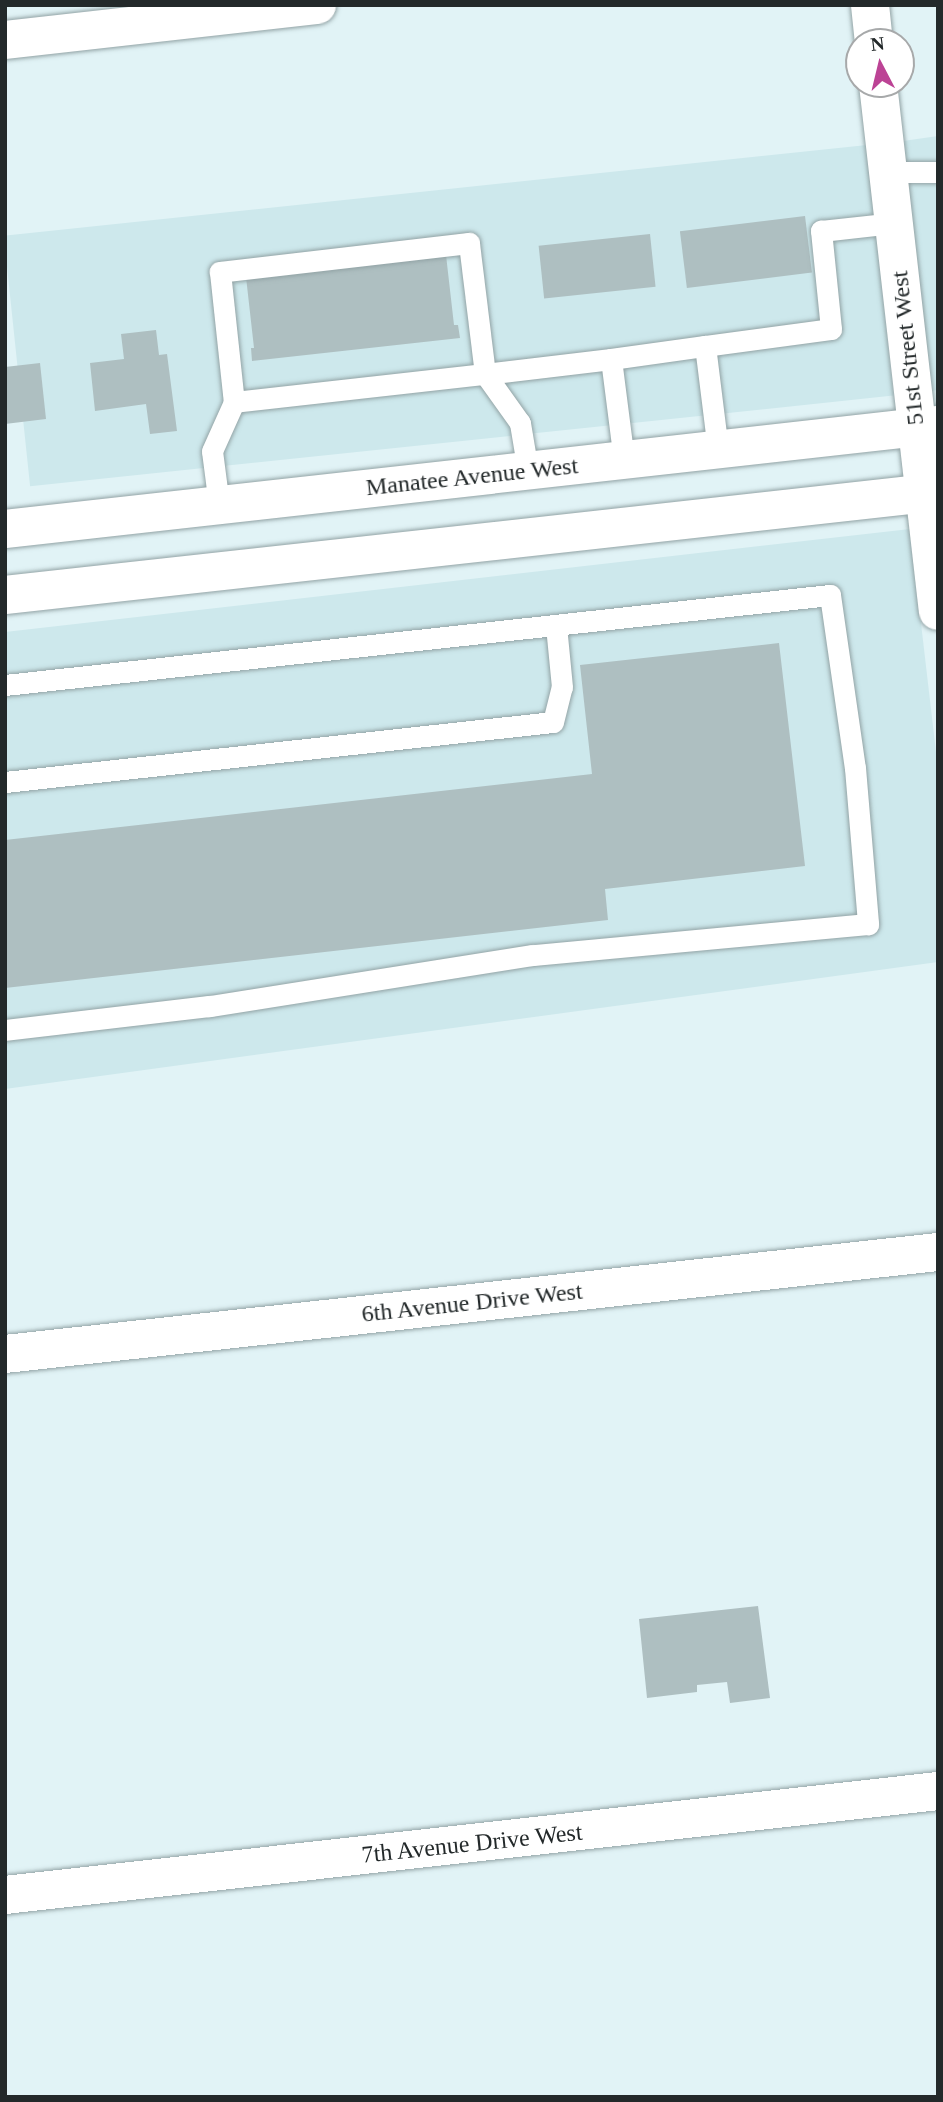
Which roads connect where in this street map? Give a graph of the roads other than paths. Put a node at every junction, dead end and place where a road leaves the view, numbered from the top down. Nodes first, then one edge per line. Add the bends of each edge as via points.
1 (317, 5) edge
2 (870, 5) edge
3 (872, 28) edge
4 (5, 40) edge
5 (880, 98) edge
6 (938, 172) edge
7 (888, 173) junction
8 (893, 223) junction
9 (705, 346) junction
10 (611, 359) junction
11 (485, 374) junction
12 (234, 402) junction
13 (927, 427) edge
14 (718, 450) junction
15 (624, 460) junction
16 (528, 471) junction
17 (931, 493) edge
18 (219, 505) junction
19 (5, 529) edge
20 (5, 595) edge
21 (938, 611) edge
22 (556, 626) junction
23 (5, 685) edge
24 (5, 782) edge
25 (5, 1030) edge
26 (938, 1252) edge
27 (5, 1354) edge
28 (938, 1791) edge
29 (5, 1895) edge

1 - 4 street
2 - 3 street
5 - 7 street, 51st Street West
6 - 7 lane
7 - 8 street, 51st Street West
8 - 9 lane via 821,231 831,329
8 - 13 street, 51st Street West
9 - 10 lane
9 - 14 lane
10 - 11 lane
10 - 15 lane
11 - 12 lane
11 - 12 lane via 469,243 220,272
11 - 16 lane via 520,424
12 - 18 lane via 212,451
13 - 14 street, Manatee Avenue West
13 - 17 street, 51st Street West
14 - 15 street, Manatee Avenue West
15 - 16 street, Manatee Avenue West
16 - 18 street, Manatee Avenue West
17 - 20 street
17 - 21 street, 51st Street West
18 - 19 street, Manatee Avenue West
22 - 23 lane
22 - 24 lane via 562,687 553,722
22 - 25 lane via 830,595 855,768 868,923 532,955 209,1006
26 - 27 street, 6th Avenue Drive West
28 - 29 street, 7th Avenue Drive West

